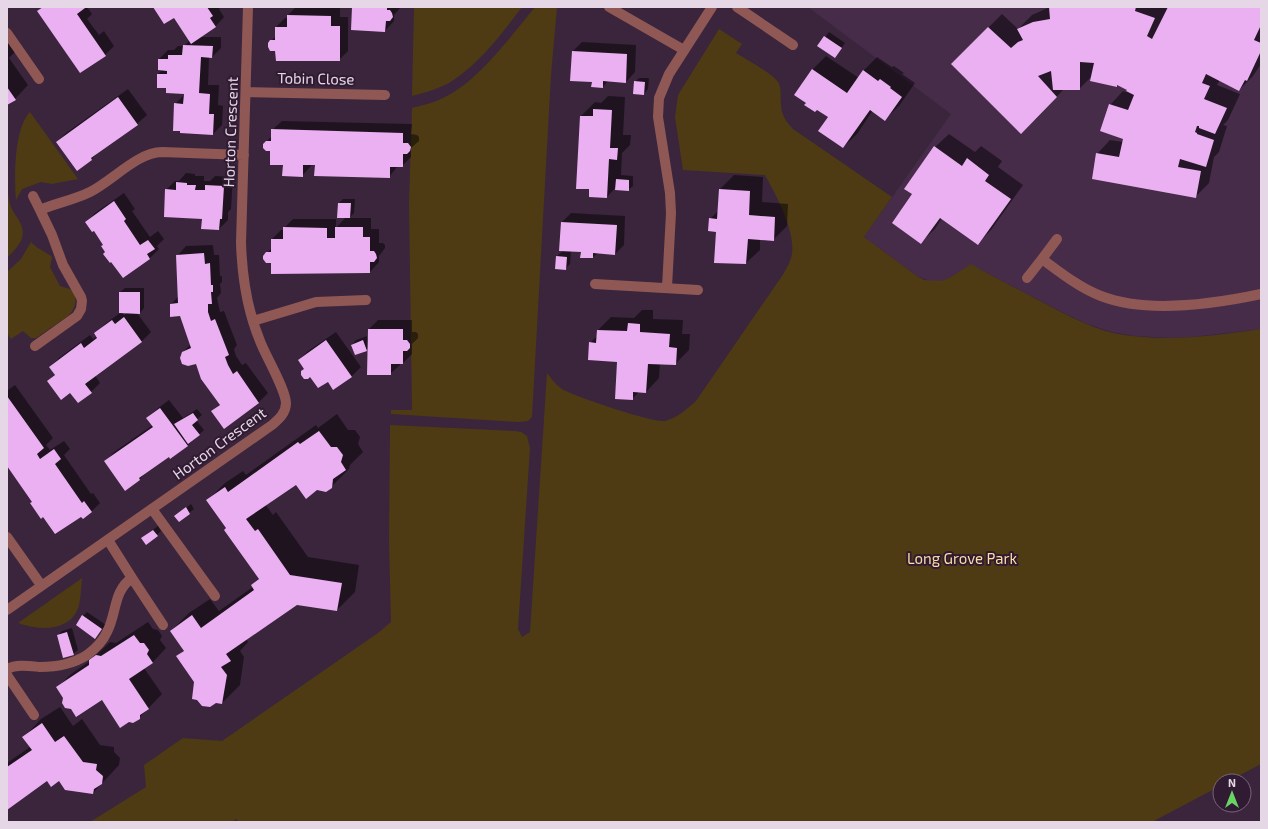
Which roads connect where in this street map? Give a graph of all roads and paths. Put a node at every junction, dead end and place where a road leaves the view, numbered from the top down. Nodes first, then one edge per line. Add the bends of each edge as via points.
1 (248, 7) edge
2 (609, 7) edge
3 (712, 7) edge
4 (737, 7) edge
5 (7, 33) edge
6 (793, 45) dead end
7 (684, 50) junction
8 (39, 79) dead end
9 (246, 92) junction
10 (385, 95) dead end
11 (244, 155) junction
12 (33, 196) dead end
13 (40, 210) junction
14 (1057, 239) dead end
15 (1042, 259) junction
16 (1027, 278) dead end
17 (595, 284) dead end
18 (667, 287) junction
19 (698, 290) dead end
20 (1261, 294) edge
21 (366, 300) dead end
22 (253, 321) junction
23 (35, 346) dead end
24 (152, 509) junction
25 (7, 537) edge
26 (108, 540) junction
27 (132, 578) junction
28 (41, 585) junction
29 (215, 596) dead end
30 (7, 610) edge
31 (163, 625) dead end
32 (7, 669) edge
33 (7, 675) edge
34 (34, 715) dead end

1 - 9 street, Horton Crescent
2 - 7 street
3 - 7 street
4 - 6 street
5 - 8 street
7 - 18 street via 664,83 658,107 671,208
9 - 10 street, Tobin Close
9 - 11 street, Horton Crescent
11 - 13 street via 153,153 142,157 92,191
11 - 22 street, Horton Crescent via 242,258
12 - 13 street
13 - 23 street via 62,265 81,297 82,306 77,316
14 - 15 street
15 - 16 street
15 - 20 street via 1088,290 1128,303 1160,306 1195,305
17 - 18 street
18 - 19 street
21 - 22 street via 316,302
22 - 24 street, Horton Crescent via 285,396 286,406 283,414 272,425
24 - 26 street, Horton Crescent
24 - 29 street
25 - 28 street
26 - 27 street
26 - 28 street, Horton Crescent
27 - 31 street
27 - 32 street via 121,588 107,634 88,654 64,665
28 - 30 street, Horton Crescent
33 - 34 street

